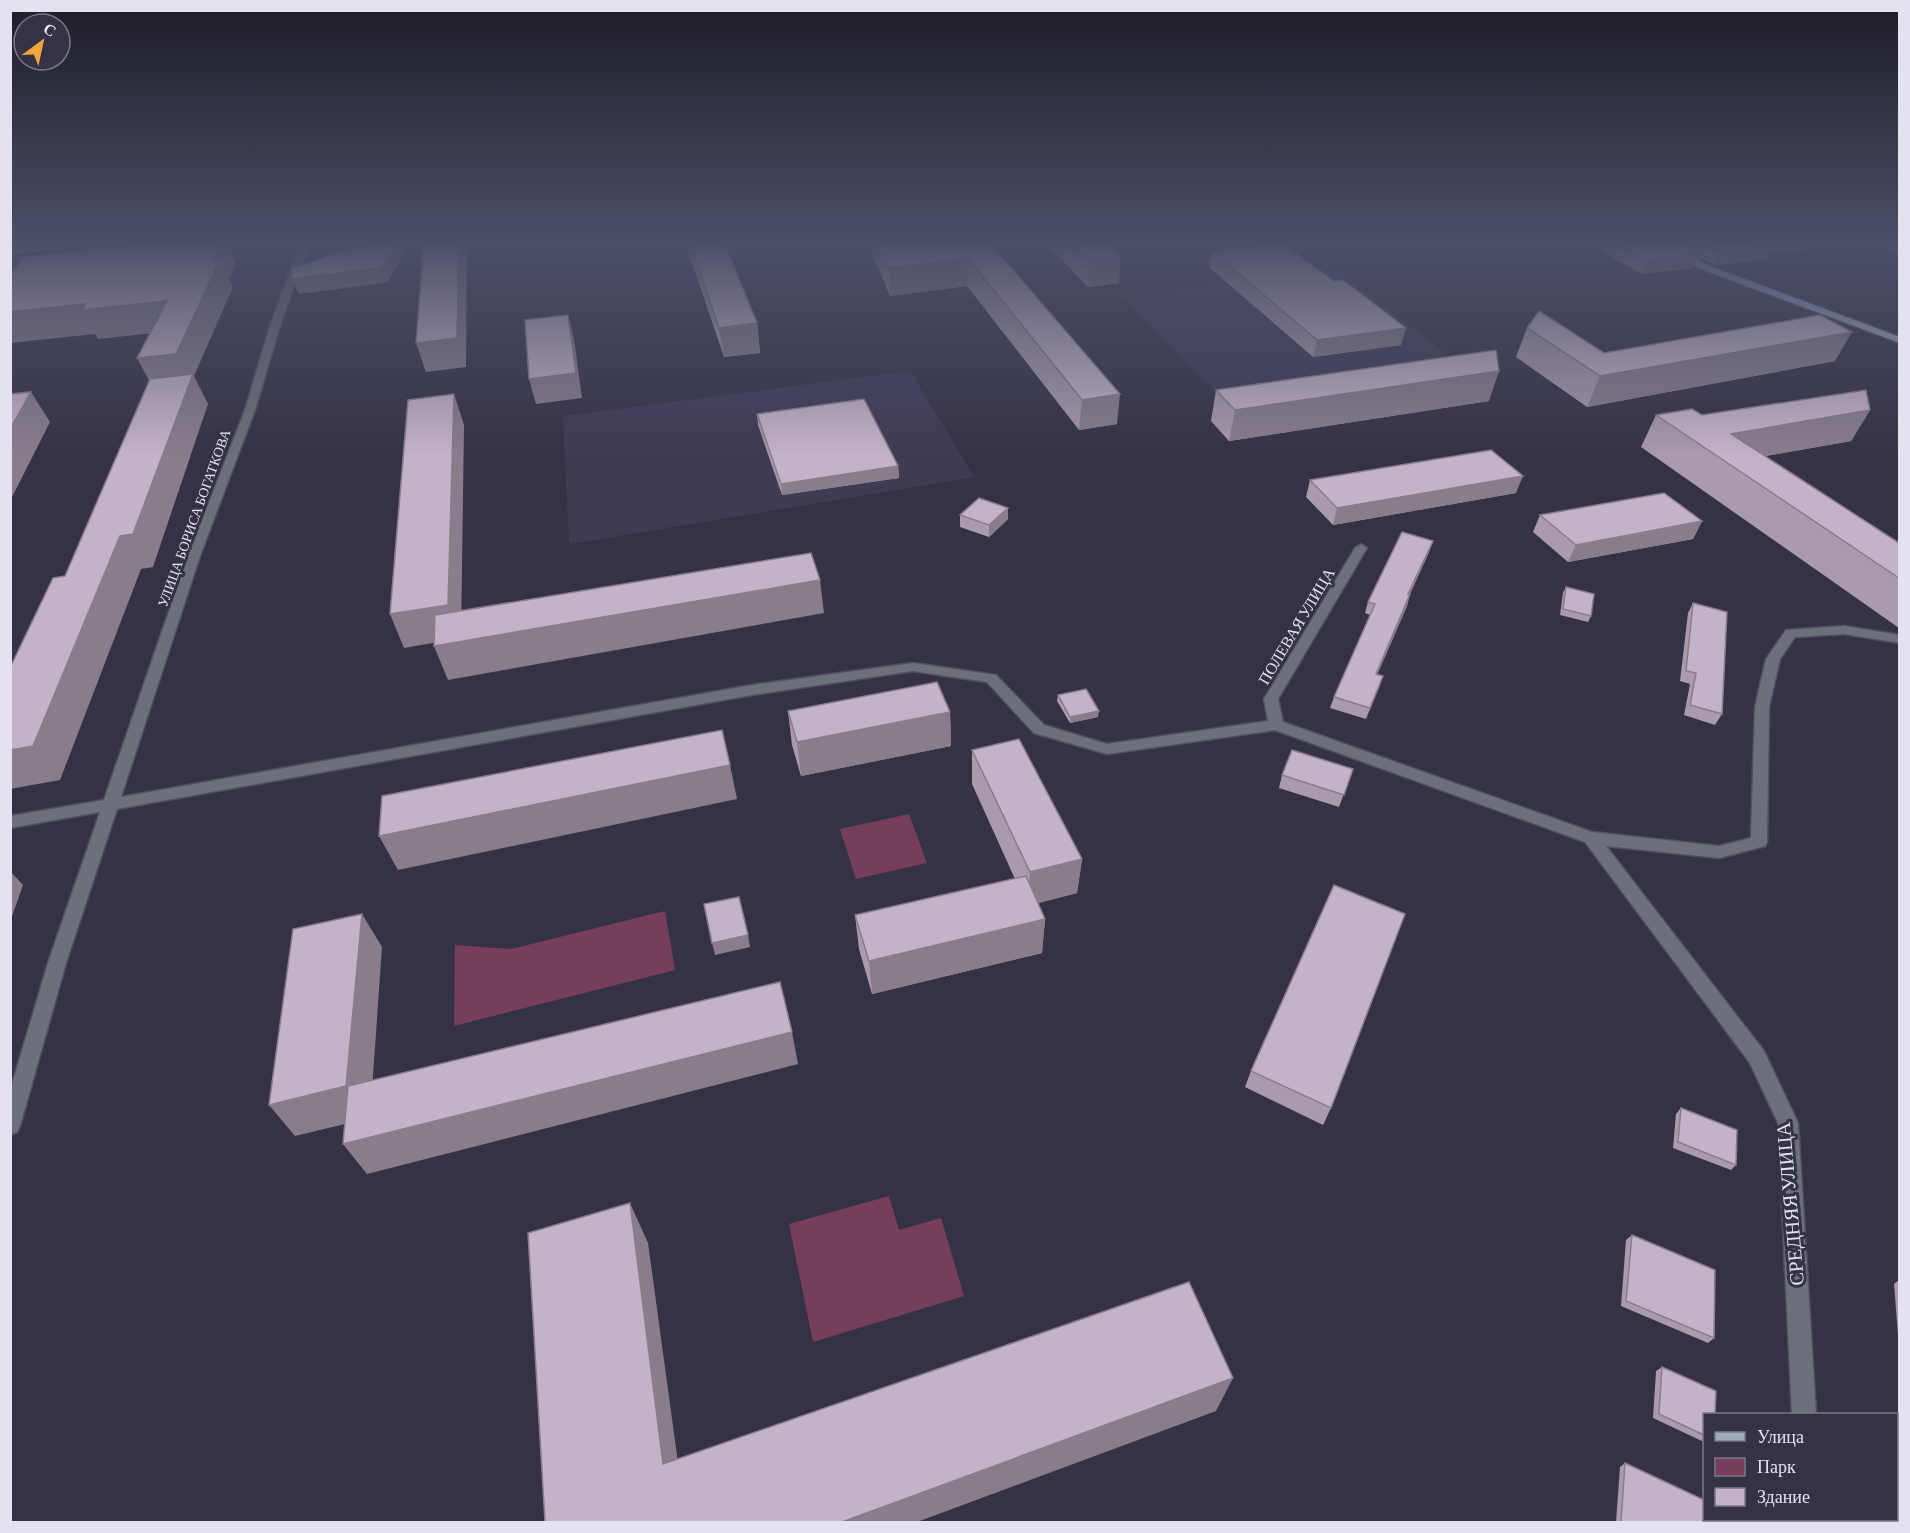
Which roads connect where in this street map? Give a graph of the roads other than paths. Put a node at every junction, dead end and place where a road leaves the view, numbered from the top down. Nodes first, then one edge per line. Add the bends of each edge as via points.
1 (280, 314) edge
2 (1828, 314) edge
3 (1899, 340) edge
4 (1361, 548) dead end
5 (1899, 639) edge
6 (1276, 725) junction
7 (112, 804) junction
8 (10, 822) edge
9 (1592, 838) junction
10 (10, 1126) edge
11 (1804, 1413) edge

1 - 7 street, УЛИЦА БОРИСА БОГАТКОВА via 250,410 194,556
2 - 3 main road
4 - 6 street, ПОЛЕВАЯ УЛИЦА via 1271,699
5 - 9 street via 1844,630 1791,633 1773,659 1762,707 1759,843 1719,852
6 - 7 street via 1107,749 1039,729 991,678 913,667 752,690
6 - 9 street
7 - 8 street
7 - 10 street, УЛИЦА БОРИСА БОГАТКОВА via 57,963
9 - 11 street, СРЕДНЯЯ УЛИЦА via 1757,1057 1788,1123

